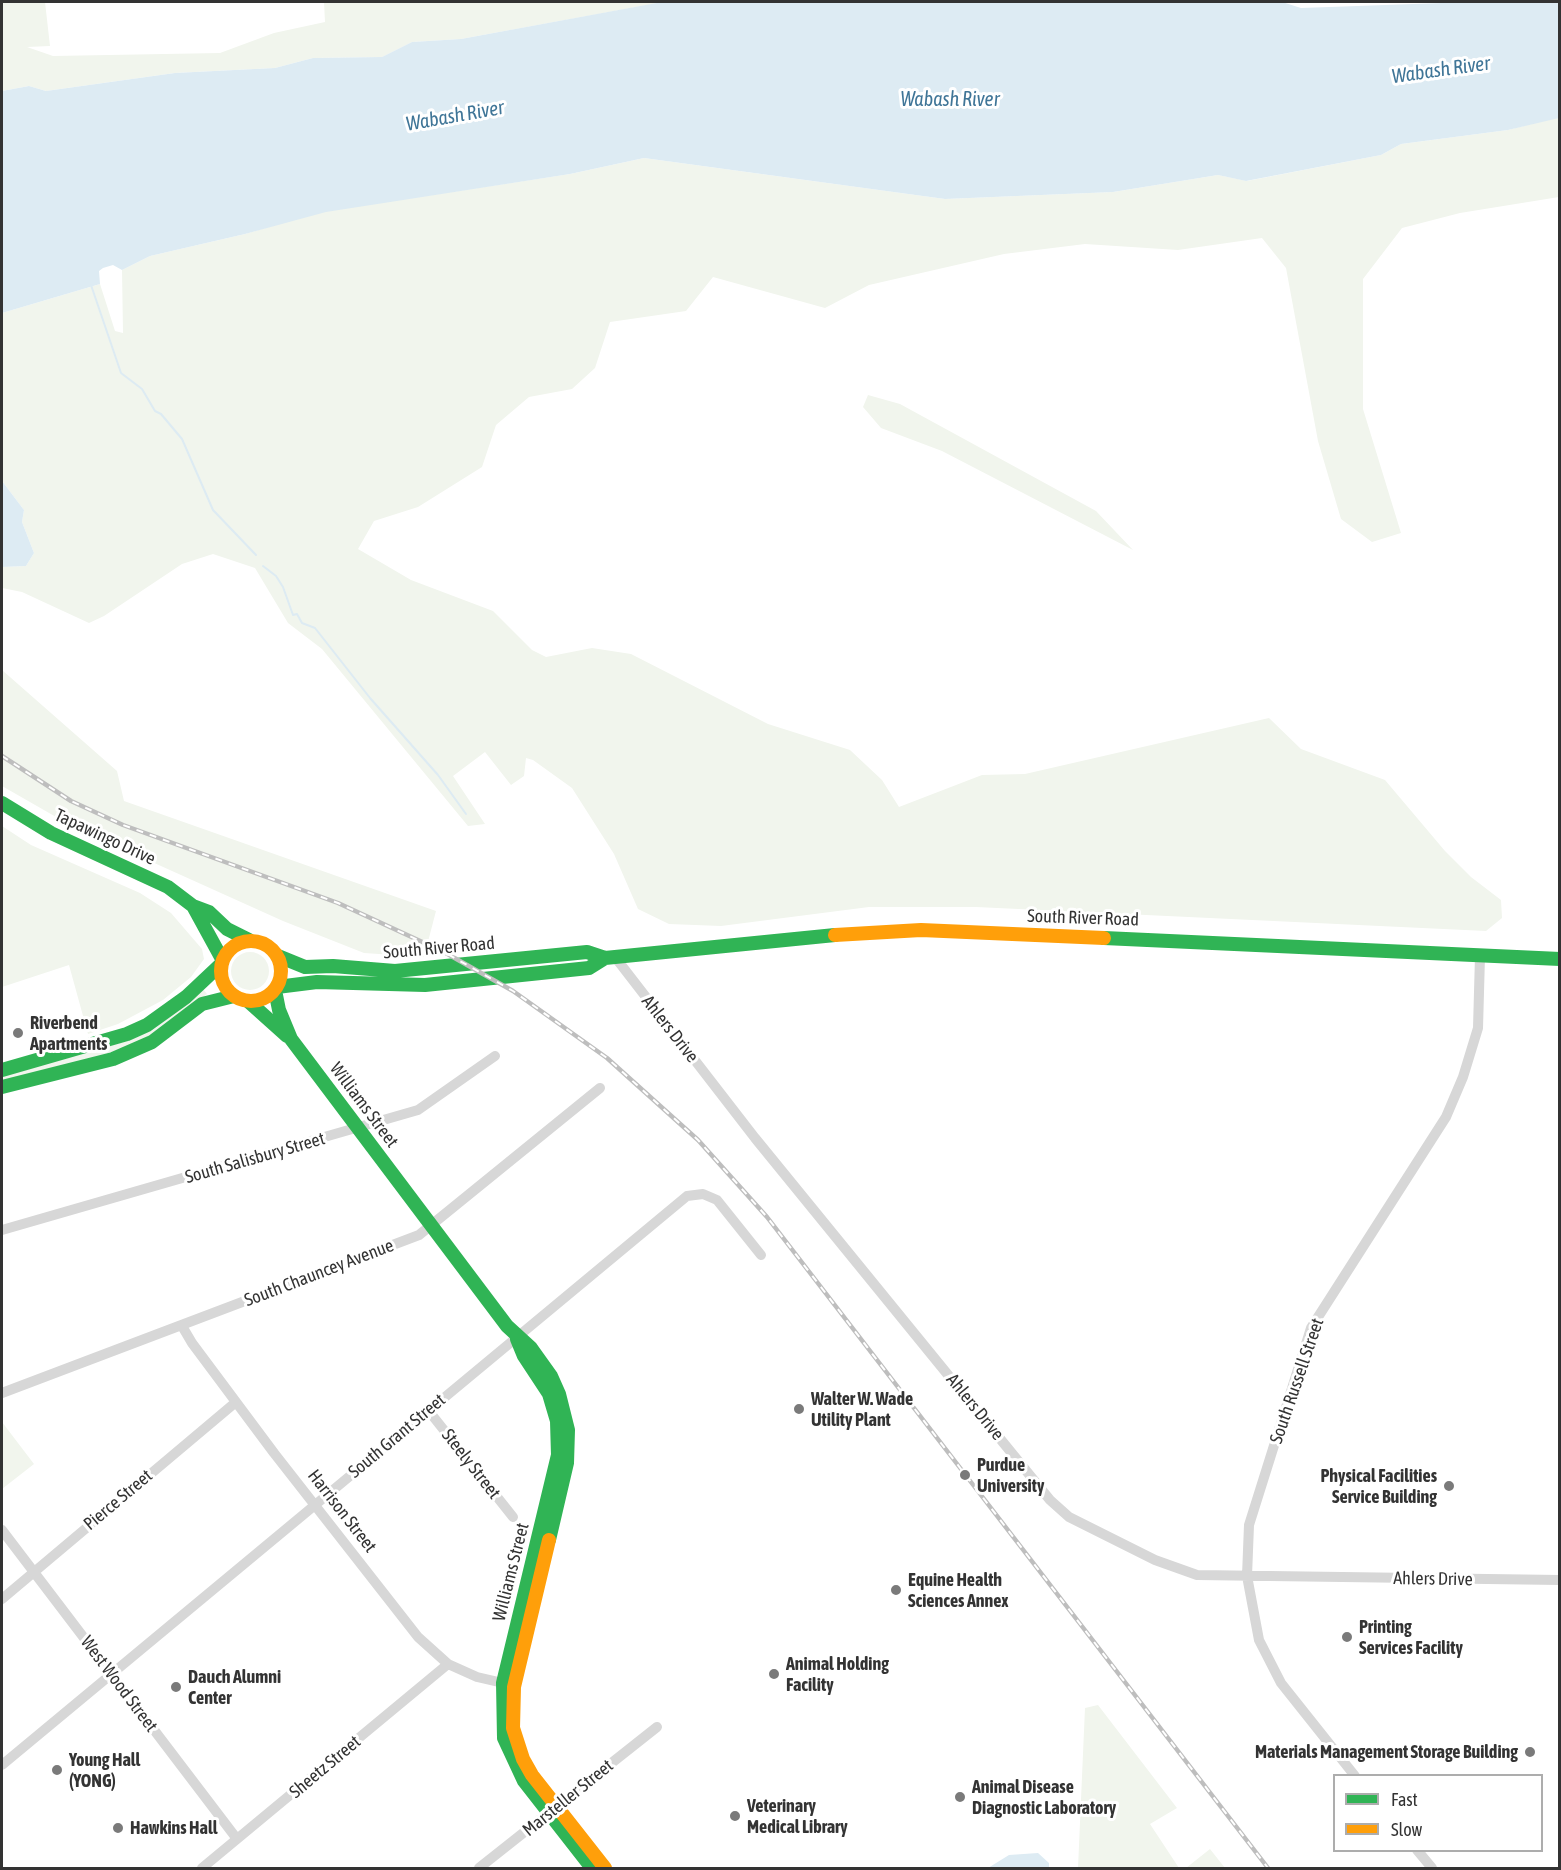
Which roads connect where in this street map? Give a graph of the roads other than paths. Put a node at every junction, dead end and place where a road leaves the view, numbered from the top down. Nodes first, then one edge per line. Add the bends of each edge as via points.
1 (2, 803) edge
2 (193, 906) junction
3 (249, 940) junction
4 (278, 956) junction
5 (1480, 956) junction
6 (610, 958) junction
7 (1560, 959) edge
8 (221, 962) junction
9 (276, 988) junction
10 (234, 996) junction
11 (248, 1001) junction
12 (291, 1039) junction
13 (495, 1056) dead end
14 (2, 1070) edge
15 (2, 1087) edge
16 (600, 1089) dead end
17 (359, 1128) junction
18 (432, 1225) junction
19 (2, 1230) edge
20 (761, 1255) dead end
21 (182, 1326) junction
22 (516, 1337) junction
23 (2, 1393) edge
24 (236, 1402) junction
25 (428, 1410) junction
26 (314, 1505) junction
27 (513, 1517) dead end
28 (2, 1530) edge
29 (34, 1572) junction
30 (1247, 1576) junction
31 (1560, 1580) edge
32 (2, 1599) edge
33 (448, 1664) junction
34 (111, 1673) junction
35 (503, 1683) junction
36 (657, 1727) dead end
37 (2, 1764) edge
38 (1353, 1774) edge
39 (553, 1810) junction
40 (237, 1839) junction
41 (1418, 1852) edge
42 (202, 1869) edge
43 (479, 1869) edge
44 (592, 1869) edge
45 (605, 1869) edge
46 (1432, 1869) edge

1 - 2 main road, Tapawingo Drive via 51,833 168,887
2 - 3 main road, Tapawingo Drive
2 - 8 main road, Tapawingo Drive
3 - 4 main road via 266,944
3 - 8 main road via 233,947
4 - 6 main road, South River Road via 305,967 395,971 587,952
4 - 9 main road via 281,966
5 - 6 main road, South River Road via 921,930
5 - 7 main road, South River Road
5 - 30 street, South Russell Street via 1478,1028 1446,1117 1311,1328 1249,1525
6 - 9 main road, South River Road via 589,968 425,986 317,982
6 - 30 street, Ahlers Drive via 1050,1500 1069,1517 1178,1570 1197,1575
8 - 10 main road via 222,982
8 - 14 main road via 178,1004 147,1025
9 - 11 main road via 259,1000
9 - 12 main road, Williams Street via 279,1010
10 - 11 main road
10 - 15 main road via 202,1004 152,1042 113,1059
11 - 12 main road, Williams Street
12 - 17 main road, Williams Street
13 - 17 street, South Salisbury Street via 430,1104
16 - 18 street, South Chauncey Avenue
17 - 18 main road, Williams Street
17 - 19 street, South Salisbury Street
18 - 21 street, South Chauncey Avenue via 419,1235
18 - 22 main road, Williams Street
20 - 22 street, South Grant Street via 717,1200 703,1194 687,1196
21 - 23 street, South Chauncey Avenue
21 - 24 street, Harrison Street
22 - 25 street, South Grant Street
22 - 35 main road, Williams Street via 549,1394 557,1421 558,1455
22 - 39 main road, Williams Street via 531,1348 551,1376 568,1430 567,1463 512,1706 516,1743
24 - 26 street, Harrison Street
24 - 29 street, Pierce Street
25 - 26 street, South Grant Street
25 - 27 street, Steely Street
26 - 33 street, Harrison Street via 418,1637
26 - 34 street, South Grant Street
28 - 29 street, West Wood Street
29 - 32 street, Pierce Street
29 - 34 street, West Wood Street
30 - 31 street, Ahlers Drive
30 - 38 street, South Russell Street via 1259,1640 1269,1664
33 - 35 street, Harrison Street
33 - 40 street, Sheetz Street
34 - 37 street, South Grant Street
34 - 40 street, West Wood Street
35 - 39 main road, Williams Street via 504,1738 524,1781
36 - 39 street, Marsteller Street
39 - 43 street, Marsteller Street
39 - 44 main road
39 - 45 main road
40 - 42 street, Sheetz Street
41 - 46 street

